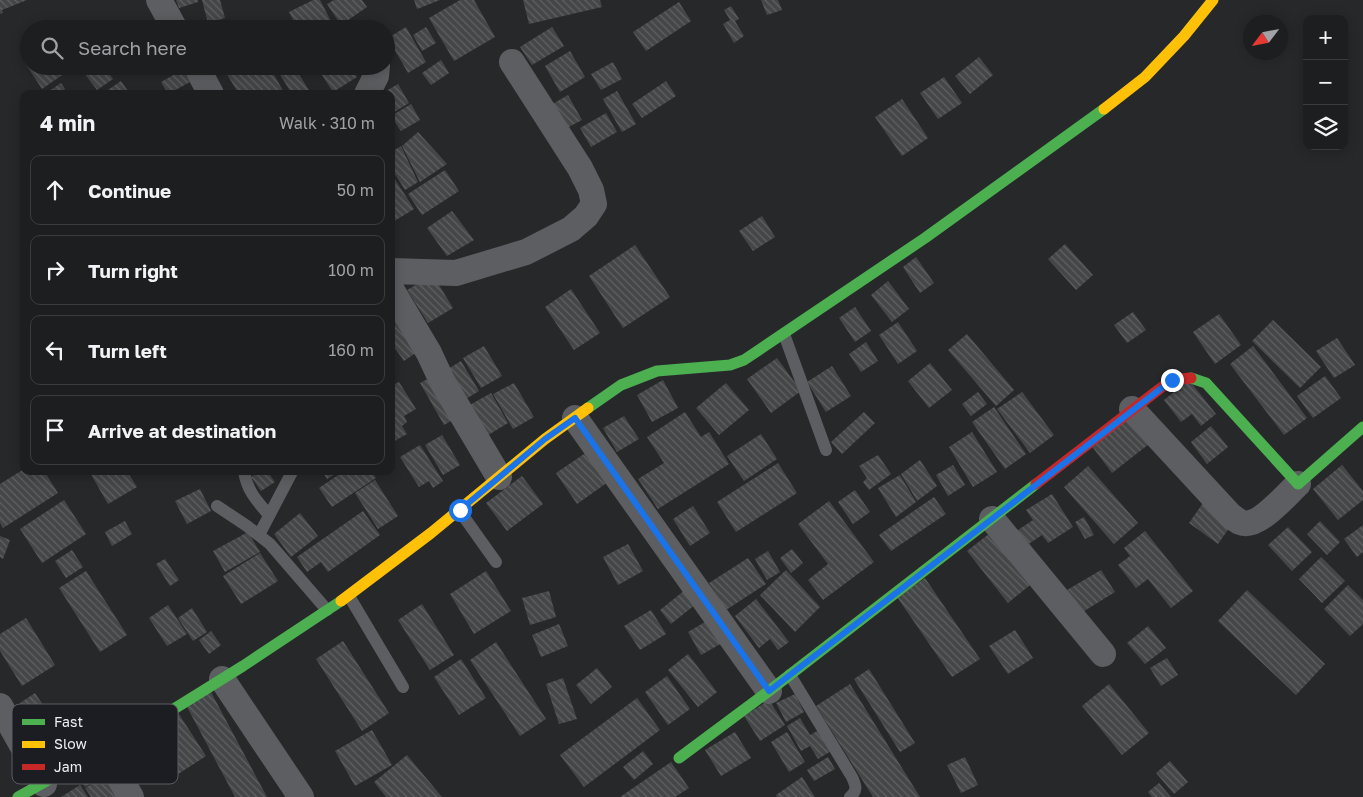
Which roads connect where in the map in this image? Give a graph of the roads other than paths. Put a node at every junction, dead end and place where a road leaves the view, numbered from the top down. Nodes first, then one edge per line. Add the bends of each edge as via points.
1 (159, 0) edge
2 (1213, 0) edge
3 (170, 20) edge
4 (512, 62) dead end
5 (201, 75) edge
6 (376, 75) edge
7 (209, 90) edge
8 (369, 90) edge
9 (395, 271) edge
10 (395, 296) edge
11 (784, 334) junction
12 (1132, 409) junction
13 (575, 418) junction
14 (1363, 427) edge
15 (826, 450) dead end
16 (245, 475) edge
17 (290, 475) edge
18 (499, 477) junction
19 (1298, 484) junction
20 (216, 506) dead end
21 (460, 510) junction
22 (269, 516) junction
23 (992, 519) junction
24 (259, 535) junction
25 (496, 562) dead end
26 (349, 596) junction
27 (327, 610) junction
28 (1103, 654) dead end
29 (790, 675) junction
30 (222, 679) junction
31 (403, 687) dead end
32 (769, 691) junction
33 (0, 706) edge
34 (178, 706) edge
35 (12, 727) edge
36 (679, 758) dead end
37 (44, 784) edge
38 (123, 784) edge
39 (18, 797) edge
40 (131, 797) edge
41 (301, 797) edge
42 (850, 797) edge

1 - 3 street
2 - 11 street via 1146,77 933,233
4 - 9 street via 580,168 594,204 571,229 526,252 456,273
5 - 7 street
6 - 8 street
10 - 18 street
11 - 13 street via 744,360 657,371 621,385
11 - 15 lane
12 - 19 street via 1172,380 1191,378 1206,384
12 - 19 street via 1241,523 1252,523 1262,518
12 - 23 street
13 - 18 street
13 - 32 street
14 - 19 street
16 - 22 lane via 253,496
17 - 22 lane
18 - 21 street
20 - 24 lane
21 - 25 lane
21 - 26 street
22 - 24 lane
23 - 28 street
23 - 29 street
24 - 27 lane
26 - 27 street
26 - 31 lane
27 - 30 street
29 - 32 street
29 - 42 lane via 852,776 857,787
30 - 34 street
30 - 41 street
32 - 36 street
33 - 35 street
37 - 39 street
38 - 40 street

